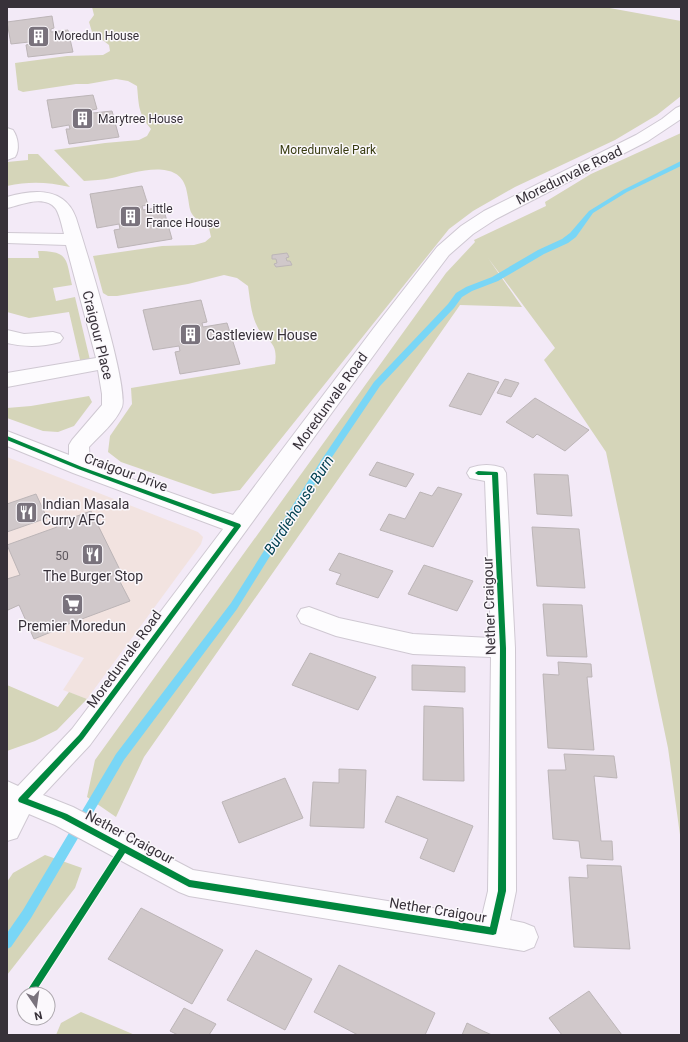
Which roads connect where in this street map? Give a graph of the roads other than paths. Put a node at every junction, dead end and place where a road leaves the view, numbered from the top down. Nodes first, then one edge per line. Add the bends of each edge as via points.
1 (681, 111) edge
2 (7, 133) edge
3 (7, 155) edge
4 (7, 202) edge
5 (7, 238) edge
6 (74, 240) junction
7 (7, 336) edge
8 (53, 338) dead end
9 (107, 362) junction
10 (7, 380) edge
11 (7, 438) edge
12 (80, 468) junction
13 (478, 473) dead end
14 (238, 526) junction
15 (308, 617) dead end
16 (503, 648) junction
17 (14, 797) edge
18 (7, 829) edge
19 (494, 931) junction
20 (524, 937) dead end

1 - 14 street, Moredunvale Road via 642,138 518,200 466,230 443,252 380,333
2 - 3 street via 10,149
4 - 6 street, Craigour Place via 39,196 55,200 63,206
5 - 6 street
6 - 9 street, Craigour Place
7 - 8 street via 32,341
9 - 10 street
9 - 12 street, Craigour Place via 112,406 79,445
11 - 12 street, Craigour Drive
12 - 14 street, Craigour Drive
13 - 16 street, Nether Craigour via 495,473
14 - 17 street, Moredunvale Road via 81,737
15 - 16 street, Nether Craigour via 336,627 413,644
16 - 19 street, Nether Craigour via 502,891
17 - 18 street, Moredunvale Road
17 - 19 street, Nether Craigour via 64,816 189,883
19 - 20 street, Nether Craigour

